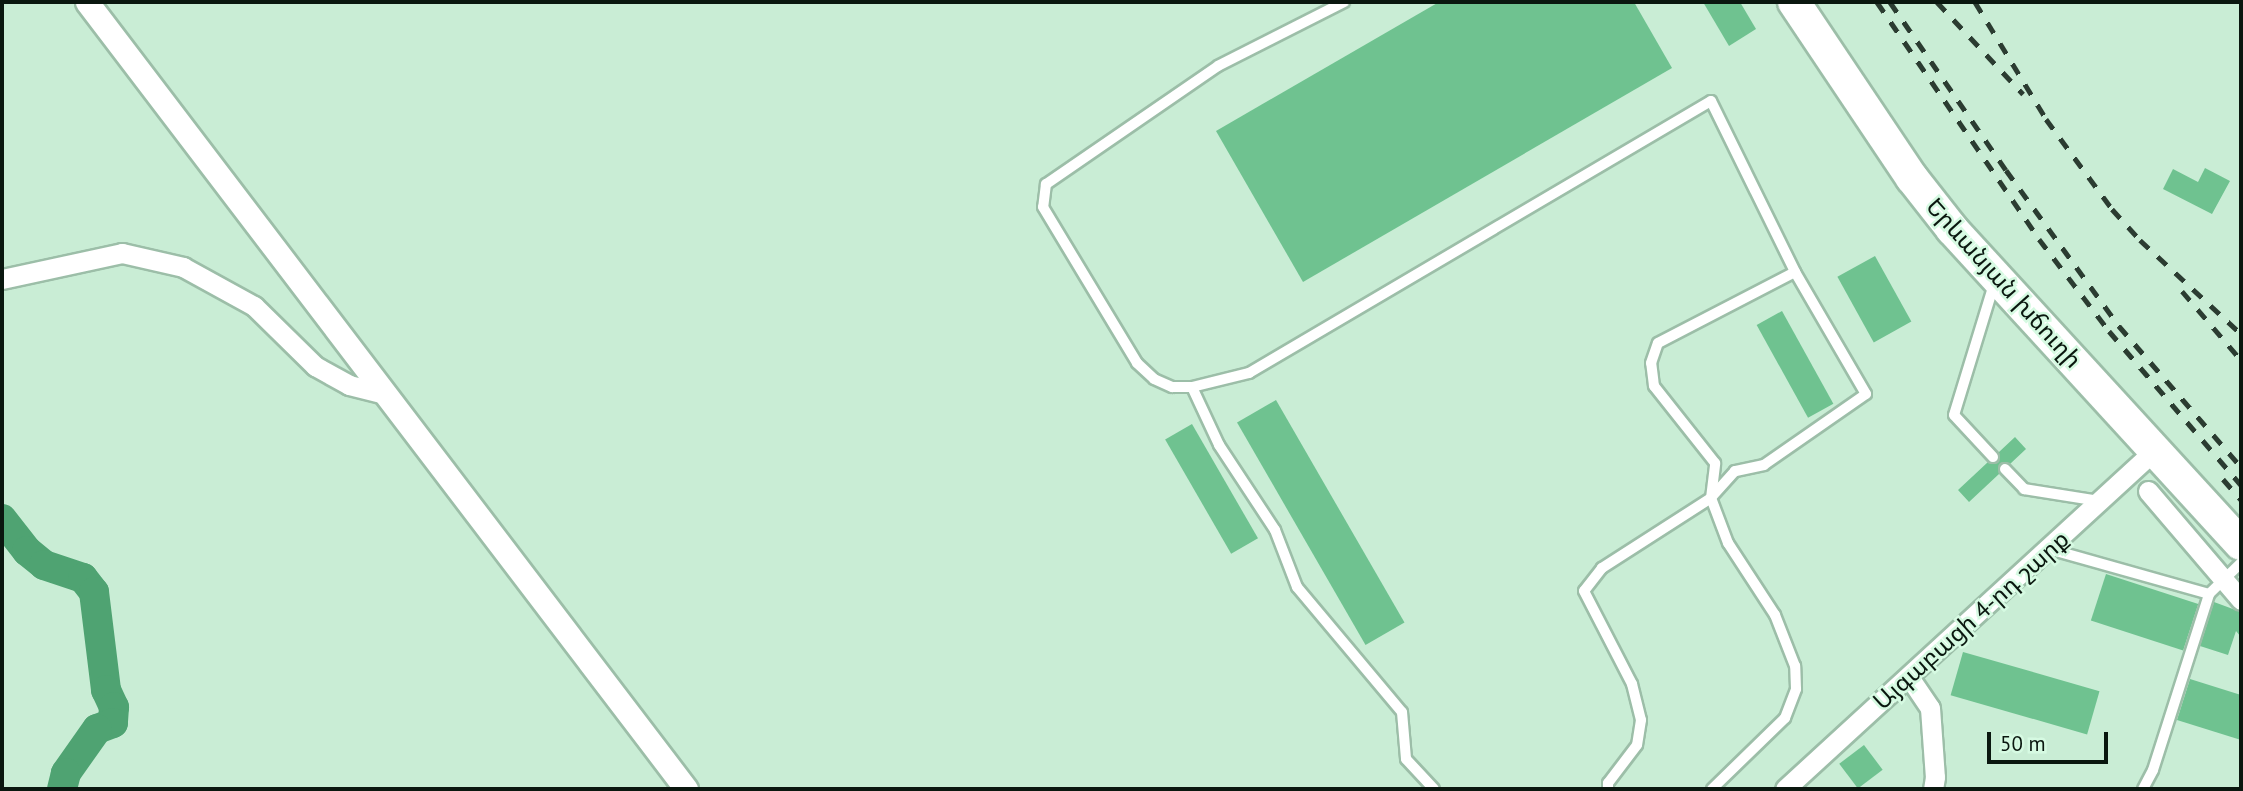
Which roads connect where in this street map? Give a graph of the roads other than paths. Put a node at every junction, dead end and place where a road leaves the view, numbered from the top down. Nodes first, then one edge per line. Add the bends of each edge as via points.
1 (87, 2) edge
2 (1344, 2) edge
3 (1794, 2) edge
4 (1795, 272) junction
5 (1996, 277) junction
6 (2, 279) edge
7 (1192, 387) junction
8 (384, 394) junction
9 (2155, 450) junction
10 (1993, 457) dead end
11 (2005, 469) dead end
12 (2148, 491) dead end
13 (1711, 498) junction
14 (2101, 502) junction
15 (2241, 544) edge
16 (2049, 549) junction
17 (2241, 563) edge
18 (2224, 579) junction
19 (2209, 594) junction
20 (2241, 600) edge
21 (1909, 677) junction
22 (686, 789) edge
23 (1434, 789) edge
24 (1608, 789) edge
25 (1712, 789) edge
26 (1785, 789) edge
27 (1933, 789) edge
28 (2143, 789) edge

1 - 8 street
2 - 7 lane via 1218,66 1046,184 1043,207 1137,363 1154,379 1172,387
3 - 5 highway, Երևանյան խճուղի via 1912,178
4 - 7 lane via 1711,102 1249,373
4 - 13 lane via 1866,394 1764,466 1735,471
4 - 13 lane via 1658,343 1651,363 1654,386 1715,463
5 - 9 highway, Երևանյան խճուղի
5 - 10 lane via 1954,415
6 - 8 street via 122,253 171,264 254,306 315,366 349,385
7 - 23 lane via 1219,445 1275,530 1297,587 1402,712 1406,759
8 - 22 street
9 - 14 street, Այգաբացի 4-րդ շարք
9 - 15 highway, Երևանյան խճուղի
11 - 14 lane via 2024,489
12 - 18 street
13 - 24 lane via 1602,568 1584,591 1632,684 1641,720 1637,745
13 - 25 lane via 1728,543 1775,615 1795,666 1796,689 1785,718
14 - 16 street, Այգաբացի 4-րդ շարք
16 - 19 lane
16 - 21 street, Այգաբացի 4-րդ շարք
17 - 18 lane
18 - 19 lane
18 - 20 street
19 - 28 lane via 2154,770
21 - 26 street, Այգաբացի 4-րդ շարք
21 - 27 street via 1930,708

